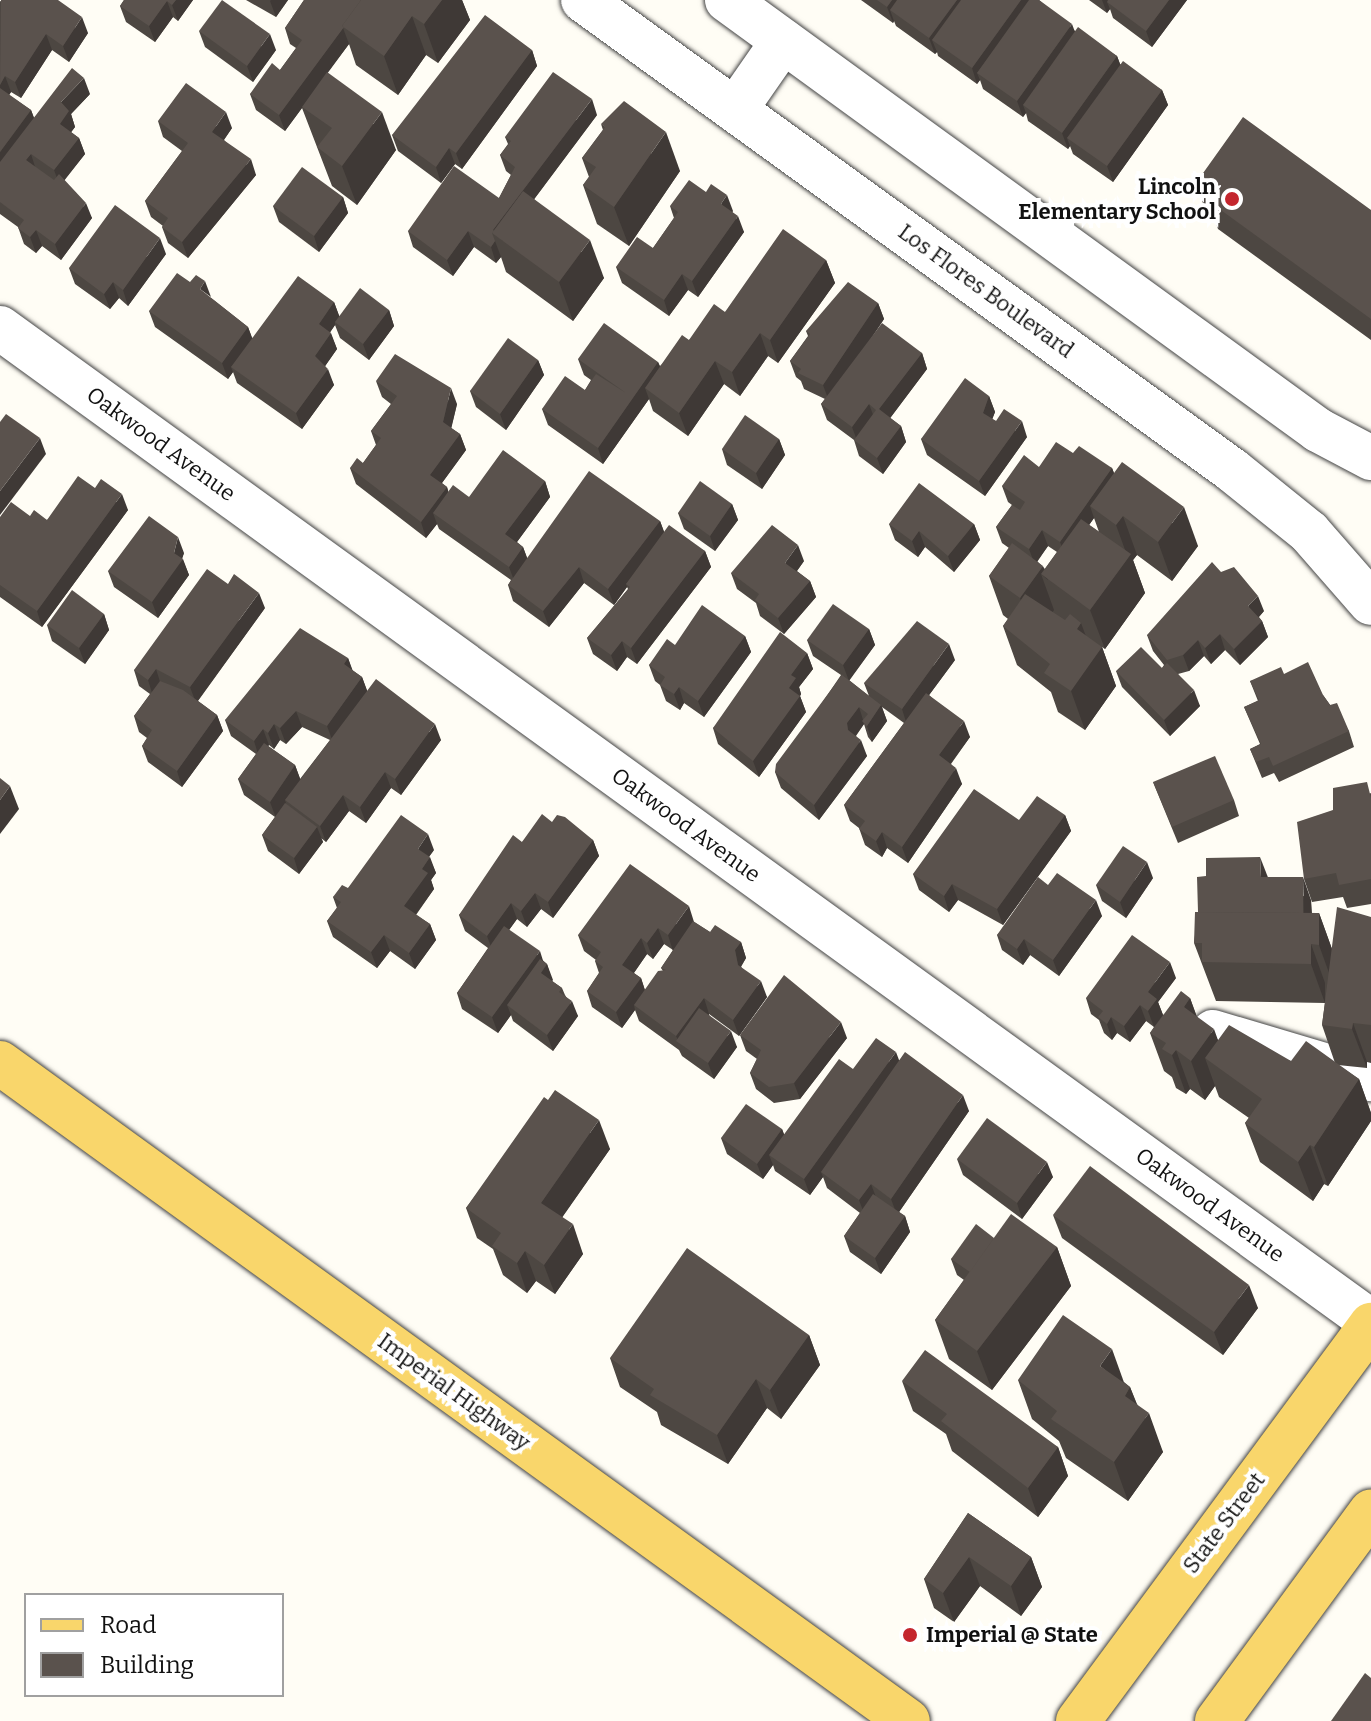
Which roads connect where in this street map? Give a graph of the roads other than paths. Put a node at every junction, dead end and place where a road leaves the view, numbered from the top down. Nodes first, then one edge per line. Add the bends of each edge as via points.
1 (583, 0) edge
2 (727, 0) edge
3 (783, 41) junction
4 (735, 110) junction
5 (0, 328) edge
6 (1371, 458) edge
7 (1371, 603) edge
8 (1213, 1032) edge
9 (0, 1063) edge
10 (1371, 1079) edge
11 (1371, 1324) edge
12 (1371, 1511) edge
13 (908, 1721) edge
14 (1078, 1721) edge
15 (1217, 1721) edge

1 - 4 street, Los Flores Boulevard
2 - 3 street
3 - 4 street
3 - 6 street via 1318,430
4 - 7 street, Los Flores Boulevard via 1232,470 1309,532
5 - 11 street, Oakwood Avenue
8 - 10 street
9 - 13 main road, Imperial Highway
11 - 14 main road, State Street
12 - 15 main road

